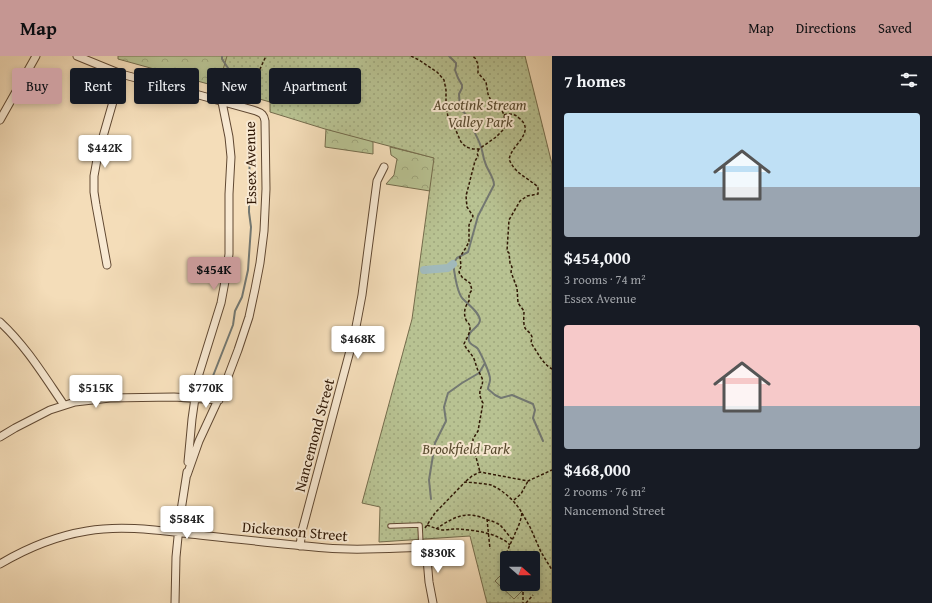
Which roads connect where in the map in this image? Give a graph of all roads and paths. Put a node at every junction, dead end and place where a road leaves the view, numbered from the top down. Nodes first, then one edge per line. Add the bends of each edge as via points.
1 (36, 56) edge
2 (76, 56) edge
3 (266, 56) edge
4 (411, 56) edge
5 (472, 56) edge
6 (479, 56) edge
7 (475, 58) junction
8 (106, 68) edge
9 (126, 75) edge
10 (207, 98) edge
11 (112, 104) edge
12 (222, 104) edge
13 (230, 104) edge
14 (245, 108) junction
15 (504, 115) junction
16 (0, 120) edge
17 (479, 148) junction
18 (384, 167) dead end
19 (107, 265) dead end
20 (0, 322) edge
21 (552, 369) edge
22 (195, 398) junction
23 (219, 400) junction
24 (64, 405) junction
25 (0, 437) edge
26 (552, 470) edge
27 (480, 472) junction
28 (187, 475) junction
29 (528, 481) junction
30 (465, 482) junction
31 (513, 500) junction
32 (522, 513) junction
33 (487, 519) junction
34 (427, 525) junction
35 (390, 526) dead end
36 (436, 529) junction
37 (178, 533) junction
38 (420, 533) junction
39 (488, 534) junction
40 (512, 540) junction
41 (510, 545) junction
42 (300, 546) junction
43 (424, 547) junction
44 (490, 549) dead end
45 (507, 551) edge
46 (0, 564) edge
47 (552, 570) edge
48 (524, 591) edge
49 (533, 595) dead end
50 (175, 603) edge
51 (433, 603) edge
52 (525, 603) edge

1 - 16 street
2 - 8 street
3 - 14 path
4 - 17 path via 437,72 444,80 448,117 466,147 473,150
5 - 7 path
6 - 7 path
7 - 15 path via 478,73 486,82 492,103 501,108
9 - 10 street
11 - 19 street via 94,176 94,192
12 - 22 street, Essex Avenue via 231,156 229,254 221,303 198,377
13 - 14 street, Essex Avenue
14 - 23 street, Essex Avenue via 261,113 265,121 264,231 249,317
15 - 17 path via 504,129
15 - 21 path via 515,114 525,124 523,139 509,159 519,174 538,187 538,194 527,196 520,201 509,220 507,251 517,288 518,304 524,311 525,329 532,337 531,343 539,358
17 - 27 path via 466,196 467,207 473,216 469,225 469,242 460,257 459,272 470,283 472,290 465,310 465,318 470,329 464,346 474,358 482,379 479,392 483,403 478,432 473,439
18 - 42 street, Nancemond Street via 378,181 355,332
20 - 24 street via 29,353
22 - 23 street
22 - 24 street via 110,398
22 - 28 street, Essex Avenue
23 - 28 street, Essex Avenue via 199,440
24 - 25 street
26 - 29 path
27 - 29 path
27 - 30 path
28 - 37 street, Essex Avenue
29 - 31 path via 521,494
30 - 31 path via 492,486
30 - 34 path
31 - 32 path
32 - 40 path
32 - 47 path
33 - 36 path via 464,515 455,517
33 - 39 path
33 - 40 path via 499,524
34 - 36 path
34 - 38 path
35 - 38 lane via 420,525
36 - 39 path
37 - 42 street, Dickenson Street
37 - 46 street, Dickenson Street via 125,528 88,531 41,543
37 - 50 street, Essex Avenue
38 - 43 lane
39 - 41 path via 505,540
39 - 44 path
40 - 41 path
41 - 45 path
42 - 43 street, Dickenson Street via 355,550
43 - 51 street
48 - 52 path
49 - 52 path

